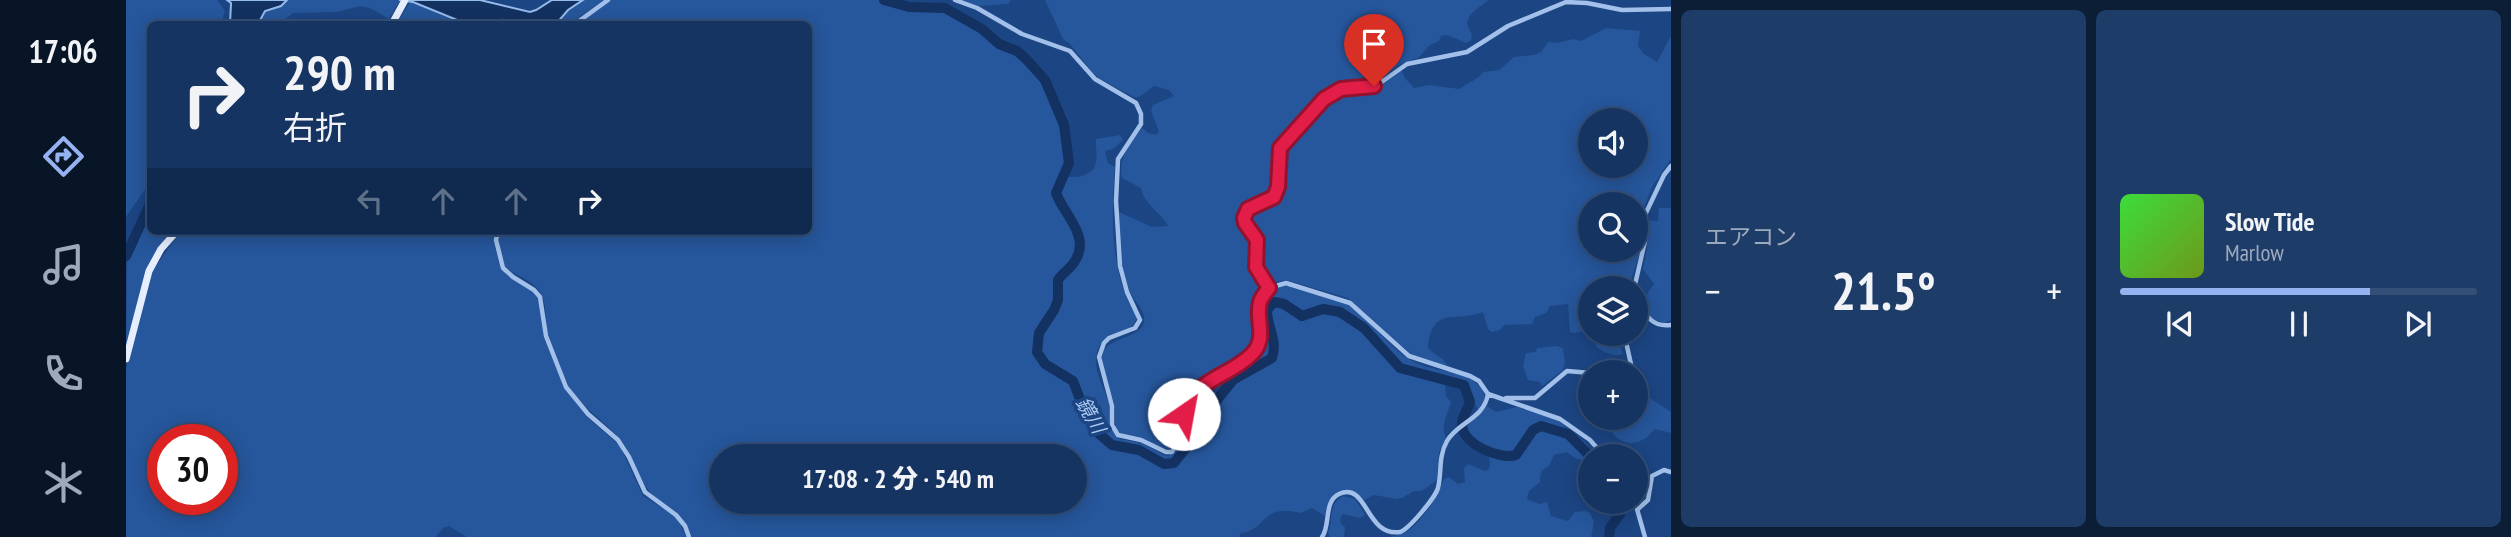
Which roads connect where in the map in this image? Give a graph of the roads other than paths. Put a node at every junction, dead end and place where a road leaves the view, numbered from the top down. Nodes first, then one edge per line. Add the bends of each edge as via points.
1 (405, 0) edge
2 (608, 0) edge
3 (956, 0) edge
4 (1671, 9) edge
5 (394, 21) edge
6 (579, 21) edge
7 (1671, 166) edge
8 (173, 235) edge
9 (498, 235) edge
10 (1637, 276) edge
11 (1269, 288) junction
12 (1648, 317) edge
13 (1671, 325) edge
14 (126, 359) edge
15 (1578, 372) edge
16 (1488, 394) junction
17 (1591, 444) edge
18 (1671, 472) edge
19 (1648, 500) edge
20 (1639, 514) edge
21 (690, 537) edge
22 (1322, 537) edge
23 (1645, 537) edge

1 - 5 main road
2 - 6 street
3 - 11 street via 1023,34 1070,51 1095,79 1132,99 1139,108 1141,124 1118,159 1116,201 1120,266 1140,320 1135,328 1109,338 1099,357 1118,435 1172,452 1186,407 1198,388 1252,354 1258,345 1259,304
4 - 11 street via 1622,10 1566,2 1508,26 1461,54 1407,64 1374,86 1328,95 1280,148 1274,197 1245,214 1245,223 1257,240 1256,267
7 - 10 street via 1644,217 1645,242
8 - 14 main road via 149,271
9 - 21 street via 503,268 540,297 546,336 566,387 618,440 645,492 676,515
11 - 16 street via 1286,283 1342,298 1409,356 1470,376
12 - 13 street via 1656,325
15 - 16 street via 1567,371 1530,399
16 - 17 street via 1570,424
16 - 22 street via 1481,411 1450,436 1441,456 1436,494 1404,530 1381,530 1359,499 1344,493 1332,500
18 - 19 street via 1652,476
20 - 23 street

